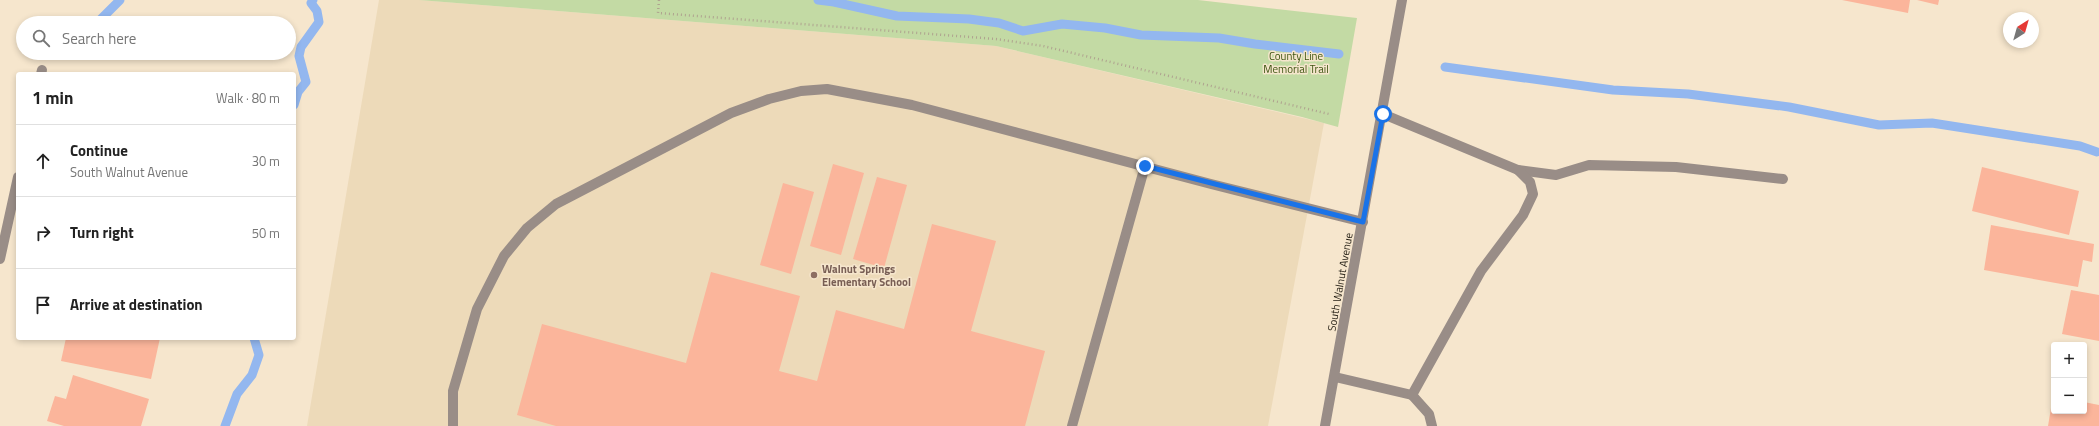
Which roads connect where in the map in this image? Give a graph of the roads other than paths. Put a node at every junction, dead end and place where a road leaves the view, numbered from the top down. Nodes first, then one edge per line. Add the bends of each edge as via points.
1 (1402, 0) edge
2 (1383, 114) junction
3 (1145, 166) junction
4 (1518, 170) junction
5 (1783, 179) dead end
6 (16, 186) edge
7 (1363, 222) junction
8 (0, 259) edge
9 (1335, 377) junction
10 (1412, 395) junction
11 (453, 426) edge
12 (1072, 426) edge
13 (1325, 426) edge
14 (1432, 426) edge

1 - 2 street, South Walnut Avenue
2 - 4 street
2 - 7 street, South Walnut Avenue
3 - 7 street
3 - 11 street via 912,105 827,89 801,91 731,112 556,204 527,228 504,256 477,309 453,391
3 - 12 street
4 - 5 street via 1556,175 1589,165 1676,166
4 - 10 street via 1530,182 1533,194 1523,215 1481,271
6 - 8 street
7 - 9 street, South Walnut Avenue
9 - 10 street
9 - 13 street, South Walnut Avenue
10 - 14 street via 1429,414

